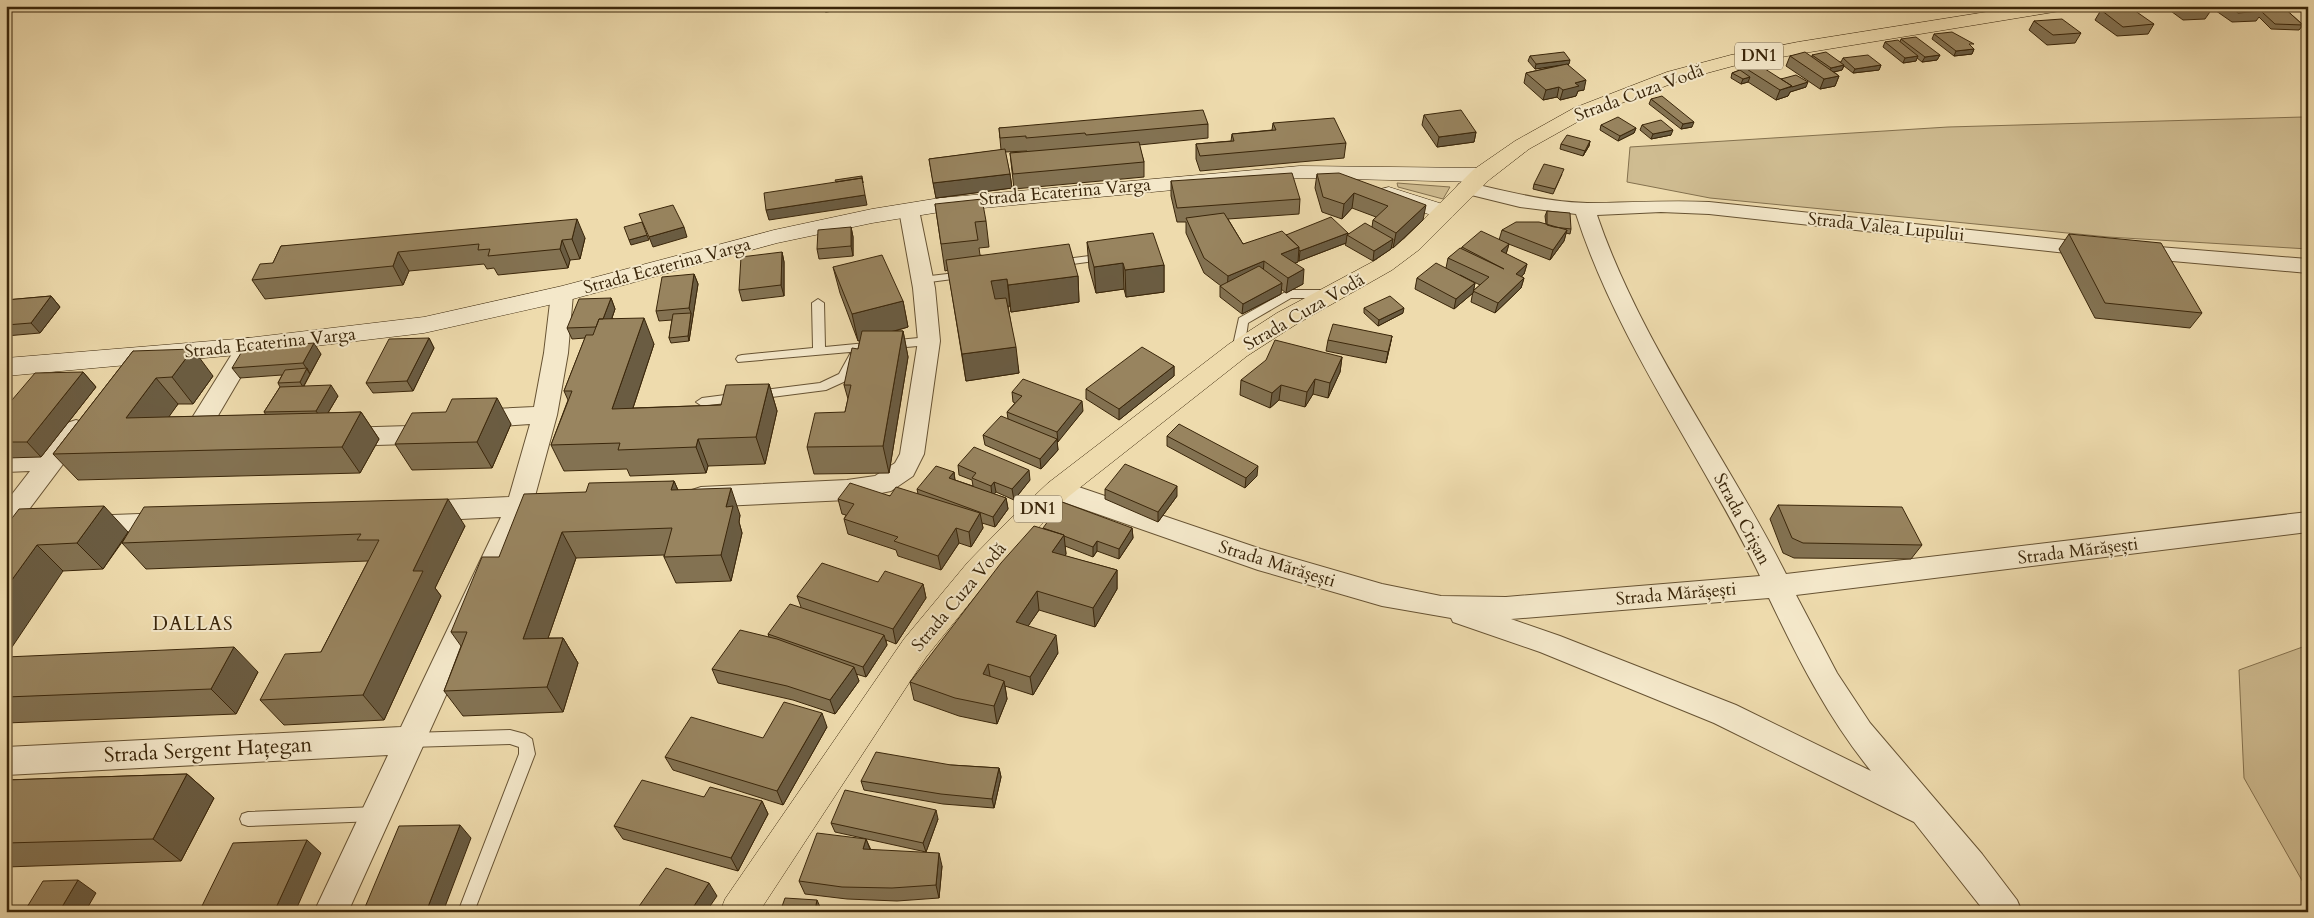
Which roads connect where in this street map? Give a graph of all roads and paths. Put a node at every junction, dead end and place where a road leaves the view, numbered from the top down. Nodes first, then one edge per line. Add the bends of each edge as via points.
1 (2060, 6) edge
2 (1329, 173) junction
3 (1473, 181) junction
4 (1585, 209) junction
5 (909, 210) junction
6 (1444, 212) junction
7 (1116, 256) edge
8 (1048, 264) edge
9 (2308, 266) edge
10 (971, 274) edge
11 (922, 280) junction
12 (562, 294) junction
13 (818, 303) dead end
14 (929, 341) junction
15 (248, 346) junction
16 (859, 348) junction
17 (819, 352) junction
18 (130, 357) junction
19 (742, 359) dead end
20 (6, 367) edge
21 (113, 379) edge
22 (702, 402) dead end
23 (90, 409) edge
24 (545, 416) junction
25 (320, 437) edge
26 (221, 439) edge
27 (51, 461) junction
28 (6, 463) edge
29 (1058, 490) junction
30 (678, 498) edge
31 (578, 503) edge
32 (519, 506) junction
33 (401, 512) edge
34 (186, 522) edge
35 (2308, 522) edge
36 (12, 526) edge
37 (63, 527) edge
38 (1777, 586) junction
39 (1441, 607) junction
40 (410, 740) junction
41 (6, 761) edge
42 (376, 814) junction
43 (1926, 814) junction
44 (248, 819) dead end
45 (331, 912) edge
46 (466, 912) edge
47 (738, 912) edge
48 (2005, 912) edge

1 - 3 main road, Strada Cuza Vodă / DN1 via 1798,48 1674,76 1581,112 1539,134
2 - 3 main road, Strada Ecaterina Varga
2 - 5 main road, Strada Ecaterina Varga via 1300,172 1181,181
2 - 6 main road, Strada Ecaterina Varga
3 - 4 street, Strada Valea Lupului via 1520,200
3 - 6 main road, Strada Cuza Vodă / DN1
4 - 9 street, Strada Valea Lupului via 1709,208 2056,246
4 - 38 street, Strada Crișan via 1606,272 1746,521
5 - 11 street
5 - 12 main road, Strada Ecaterina Varga via 774,238
6 - 29 main road, Strada Cuza Vodă / DN1 via 1412,244 1384,265 1286,319 1238,350
7 - 8 lane
10 - 11 lane
11 - 14 street
12 - 15 main road, Strada Ecaterina Varga via 424,325
12 - 24 street
13 - 17 lane
14 - 16 lane
14 - 30 street via 912,454 904,469 882,484 847,490
15 - 18 main road, Strada Ecaterina Varga
15 - 26 street via 191,440
16 - 17 lane
16 - 22 lane via 844,377 834,383
17 - 19 lane
18 - 20 main road, Strada Ecaterina Varga
18 - 21 street
23 - 27 street
24 - 25 street via 473,419 409,435
24 - 32 street
27 - 28 street
27 - 36 street
29 - 39 street, Strada Mărășești via 1258,560 1382,596
29 - 47 main road, Strada Cuza Vodă / DN1 via 979,570 915,648
31 - 32 street
32 - 33 street
32 - 40 street
34 - 37 street
35 - 38 street, Strada Mărășești
38 - 39 street, Strada Mărășești via 1506,608
38 - 43 street, Strada Crișan via 1818,670 1859,732
39 - 43 street, Strada Crișan via 1550,644 1725,714
40 - 41 street, Strada Sergent Hațegan
40 - 42 street
40 - 46 lane via 510,737 527,744 527,754
42 - 44 lane
42 - 45 street
43 - 48 street, Strada Crișan via 1952,842

